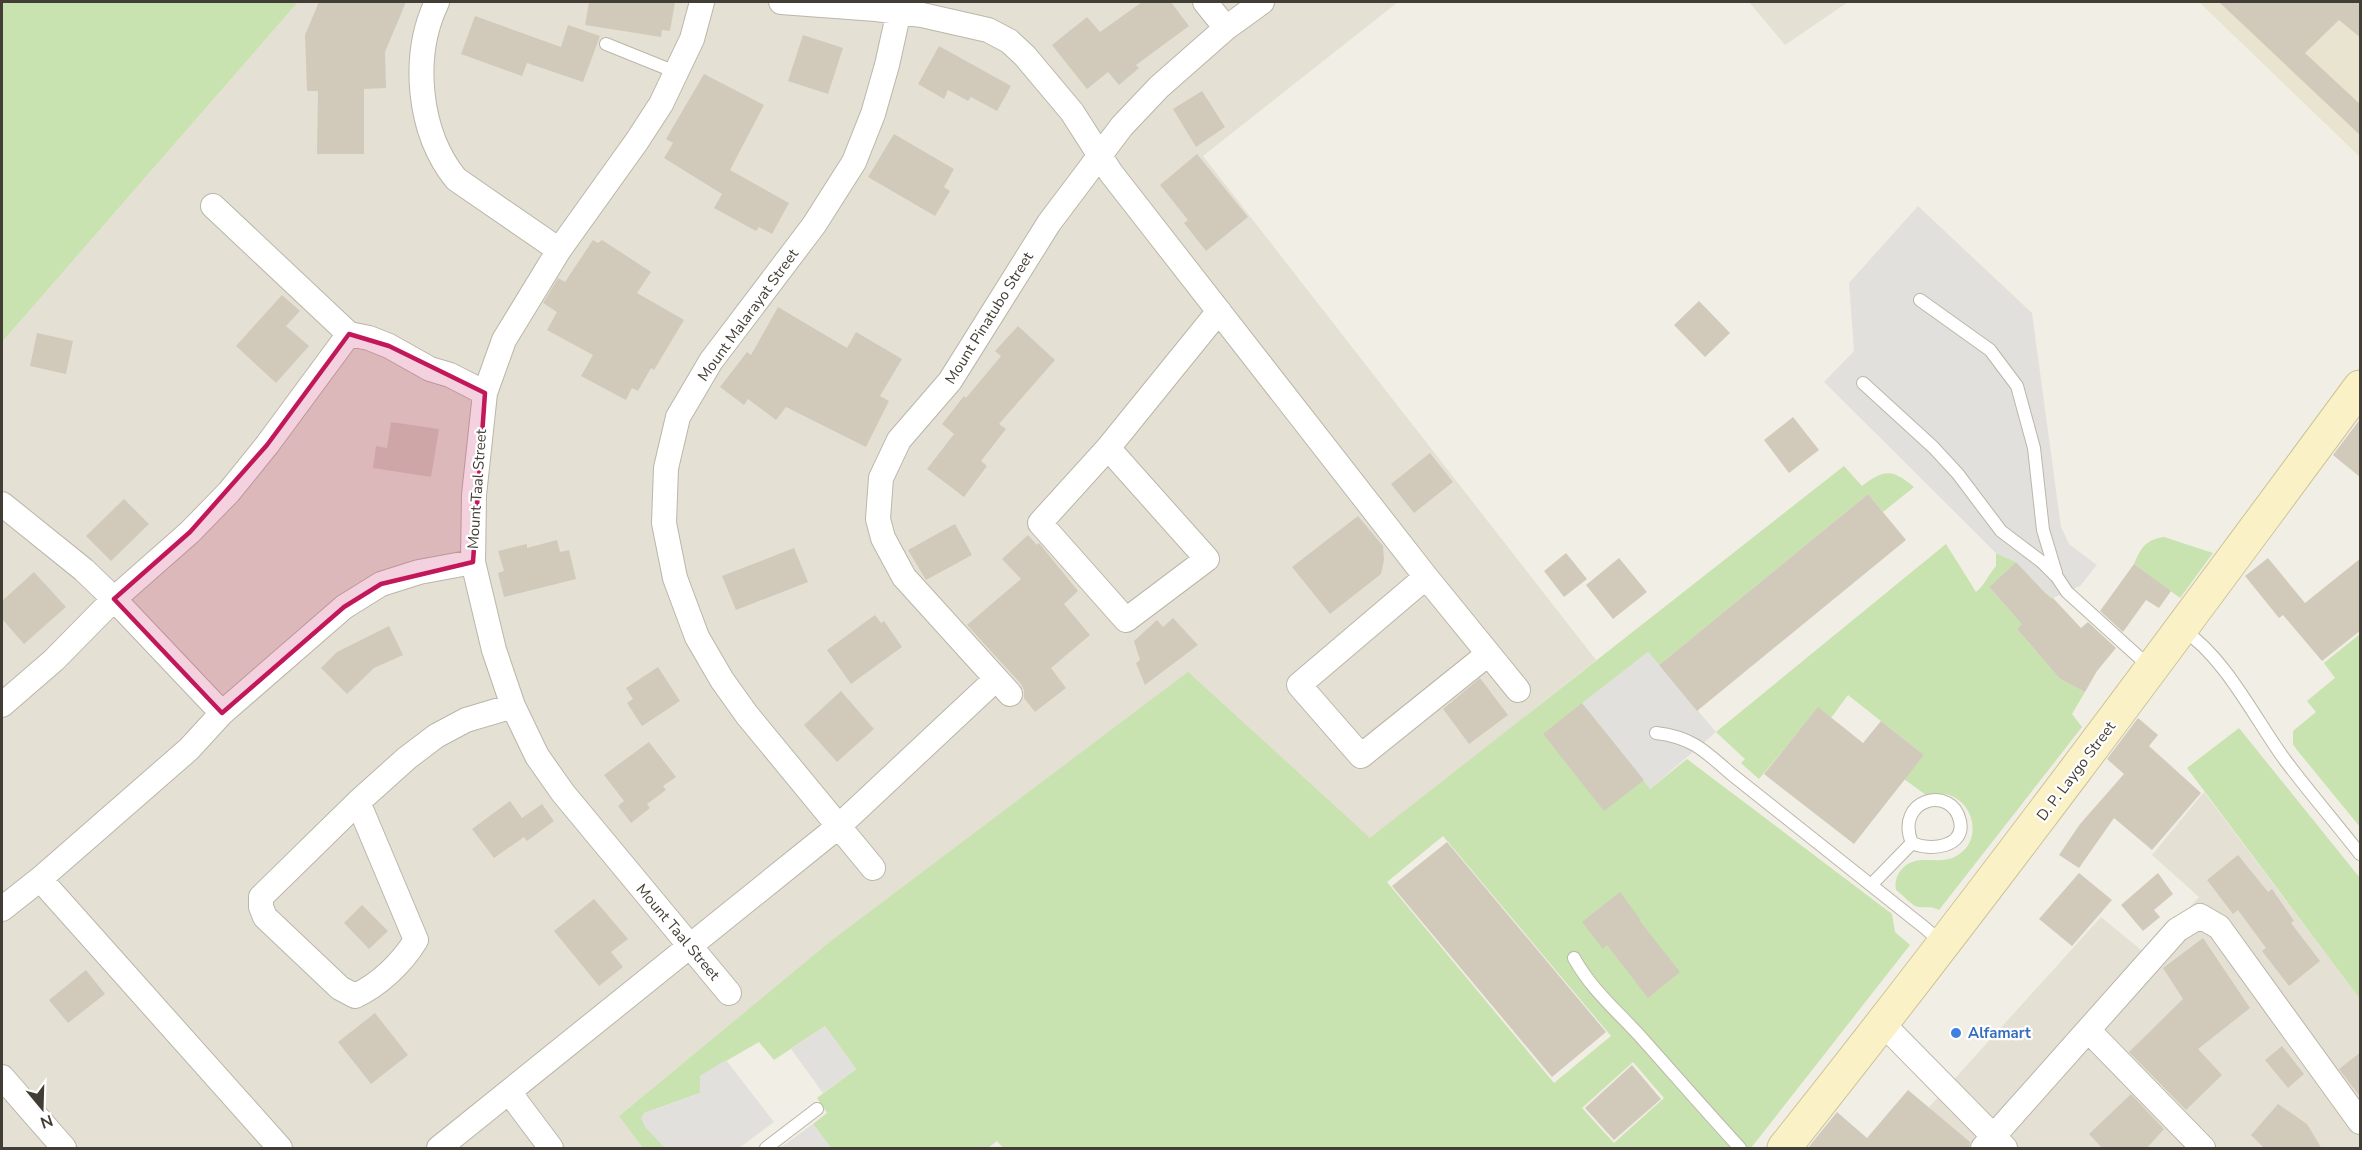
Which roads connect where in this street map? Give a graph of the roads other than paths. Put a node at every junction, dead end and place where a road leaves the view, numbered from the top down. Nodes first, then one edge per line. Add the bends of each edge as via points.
1 (437, 2) edge
2 (702, 2) edge
3 (780, 2) edge
4 (1205, 2) edge
5 (1262, 2) edge
6 (900, 7) edge
7 (1226, 28) junction
8 (606, 44) dead end
9 (678, 73) junction
10 (1099, 155) junction
11 (213, 206) dead end
12 (558, 250) junction
13 (1920, 300) dead end
14 (1219, 311) junction
15 (349, 334) junction
16 (1863, 383) dead end
17 (2361, 387) edge
18 (485, 393) junction
19 (1108, 448) junction
20 (2, 504) edge
21 (473, 562) junction
22 (1426, 577) junction
23 (2057, 578) junction
24 (114, 599) junction
25 (2182, 629) junction
26 (1488, 654) junction
27 (2153, 669) junction
28 (1518, 690) dead end
29 (2, 705) edge
30 (513, 706) junction
31 (222, 713) junction
32 (1656, 733) dead end
33 (358, 802) junction
34 (839, 825) junction
35 (1912, 843) junction
36 (2361, 854) edge
37 (873, 868) dead end
38 (40, 879) junction
39 (1871, 885) junction
40 (2, 909) edge
41 (688, 945) junction
42 (1944, 945) junction
43 (1574, 958) dead end
44 (729, 993) dead end
45 (1883, 1024) junction
46 (2088, 1030) junction
47 (2, 1077) edge
48 (509, 1092) junction
49 (817, 1109) dead end
50 (2361, 1122) edge
51 (1994, 1145) edge
52 (64, 1149) edge
53 (280, 1149) edge
54 (439, 1149) edge
55 (551, 1149) edge
56 (766, 1149) edge
57 (1740, 1149) edge
58 (1785, 1149) edge
59 (2203, 1149) edge

1 - 12 street via 426,31 422,58 427,120 435,146 456,179
2 - 9 street, Mount Taal Street
3 - 6 street
4 - 7 street
5 - 7 street, Mount Pinatubo Street
6 - 10 street via 988,30 1009,41 1072,112
6 - 34 street, Mount Malarayat Street via 873,114 854,162 814,225 711,361 678,417 666,468 664,524 675,578 697,637 747,715
7 - 10 street, Mount Pinatubo Street via 1159,87
8 - 9 lane
9 - 12 street, Mount Taal Street via 637,141
10 - 14 street
10 - 34 street, Mount Pinatubo Street via 1049,223 950,381 899,440 881,478 878,519 883,538 904,577 1003,686
11 - 15 street
12 - 18 street, Mount Taal Street via 504,340
13 - 23 lane via 1989,350 2017,386 2034,448 2043,530
14 - 19 street
14 - 22 street
15 - 18 street via 389,345 430,369
15 - 24 street via 228,492 190,532
16 - 23 lane via 1958,474 2001,531
17 - 25 main road, D. P. Laygo Street
18 - 21 street, Mount Taal Street via 474,495
19 - 19 street via 1040,523 1126,621 1207,559
20 - 24 street
21 - 30 street, Mount Taal Street via 494,650
21 - 31 street via 381,584 344,607
22 - 26 street
22 - 26 street via 1299,685 1361,756
23 - 27 lane via 2067,592
24 - 29 street via 54,660
24 - 31 street
25 - 27 main road, D. P. Laygo Street
25 - 36 lane via 2199,640 2212,656 2285,759
26 - 28 street
27 - 42 main road, D. P. Laygo Street
30 - 33 street via 466,720 436,736
30 - 41 street, Mount Taal Street via 537,756 563,794
31 - 38 street via 189,749
32 - 39 lane via 1673,735 1701,747
33 - 33 street via 261,897 265,917 340,988 355,996 370,989 416,940
34 - 37 street, Mount Malarayat Street
34 - 41 street
35 - 35 lane via 1933,849 1947,845 1958,836 1961,824 1957,812 1946,802 1922,803 1911,812 1907,824
35 - 39 lane
38 - 40 street
38 - 53 street
39 - 42 lane
41 - 44 street, Mount Taal Street
41 - 48 street
42 - 45 main road, D. P. Laygo Street
43 - 57 lane via 1605,1002
45 - 51 street
45 - 58 main road, D. P. Laygo Street
46 - 50 street via 2177,930 2200,916 2219,927
46 - 51 street
46 - 59 street
47 - 52 street
48 - 54 street
48 - 55 street
49 - 56 lane

